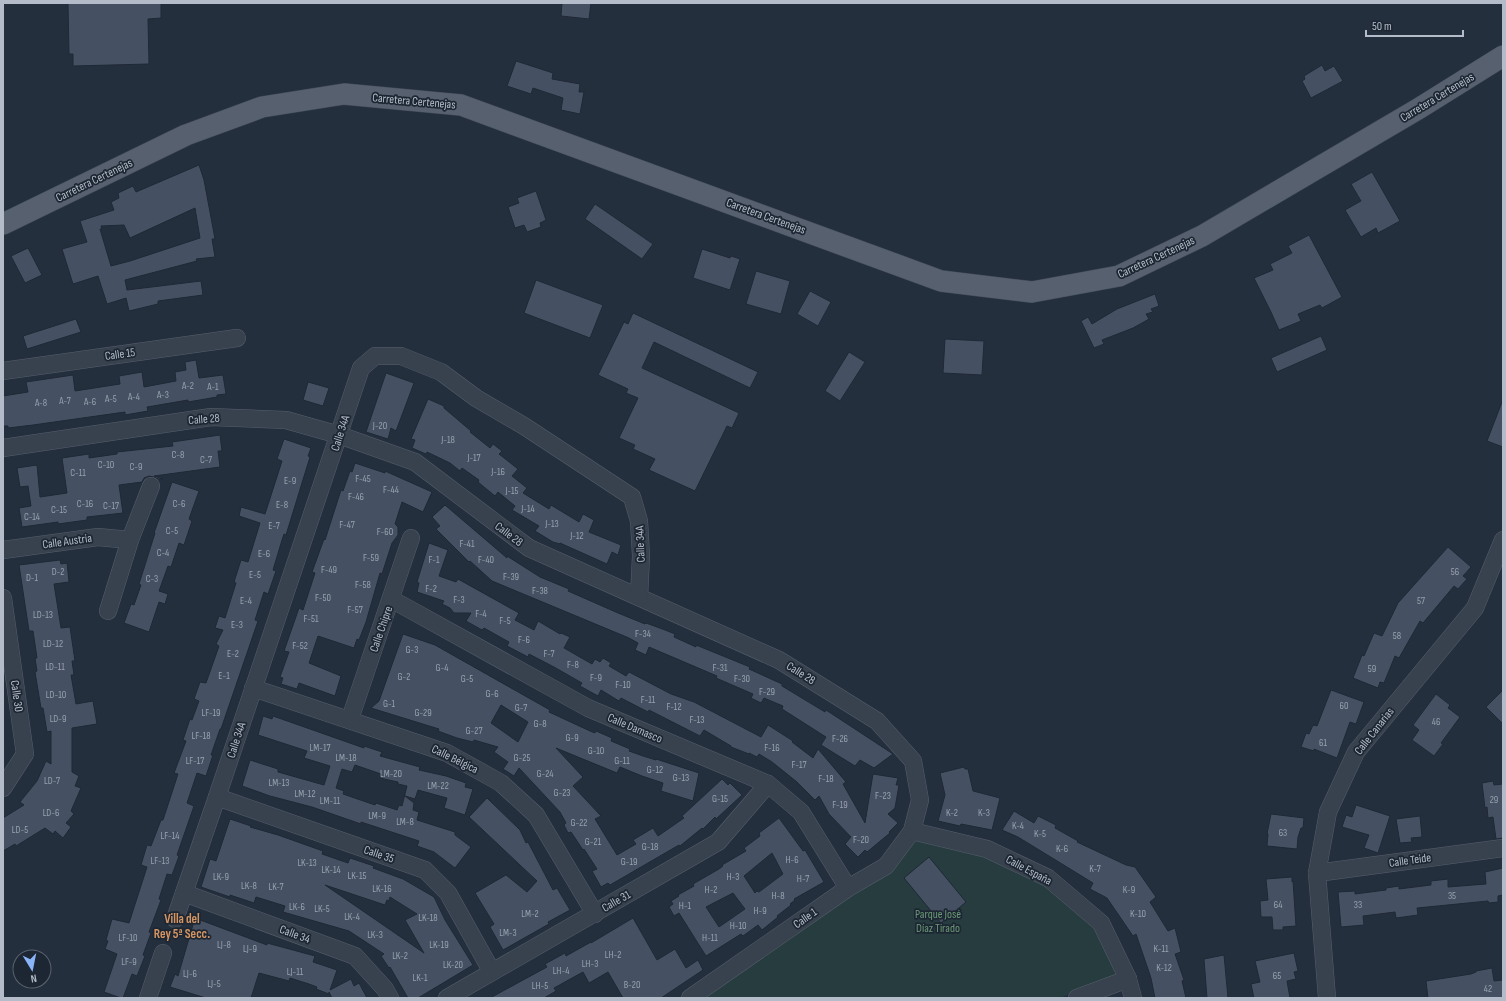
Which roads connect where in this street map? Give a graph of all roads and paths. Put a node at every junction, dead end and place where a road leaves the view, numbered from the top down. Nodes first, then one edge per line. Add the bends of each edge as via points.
1 (1503, 56) edge
2 (3, 224) edge
3 (237, 338) dead end
4 (3, 371) edge
5 (339, 435) junction
6 (3, 448) edge
7 (151, 486) dead end
8 (411, 538) dead end
9 (130, 540) junction
10 (1503, 540) edge
11 (3, 550) edge
12 (638, 597) junction
13 (3, 598) edge
14 (391, 599) junction
15 (108, 611) dead end
16 (253, 688) junction
17 (350, 719) junction
18 (768, 784) junction
19 (3, 788) edge
20 (217, 797) junction
21 (912, 831) junction
22 (1503, 848) edge
23 (1317, 873) junction
24 (848, 888) junction
25 (184, 893) junction
26 (594, 914) junction
27 (175, 919) dead end
28 (163, 953) dead end
29 (492, 972) junction
30 (1128, 979) junction
31 (148, 998) edge
32 (390, 998) edge
33 (447, 998) edge
34 (690, 998) edge
35 (1077, 998) edge
36 (1133, 998) edge
37 (1327, 998) edge

1 - 2 main road, Carretera Certenejas via 1202,236 1119,276 1032,292 941,281 461,105 344,94 262,107 186,135
3 - 4 street, Calle 15
5 - 6 street, Calle 28 via 286,420 211,417
5 - 12 street, Calle 28 via 415,462 529,548
5 - 12 street, Calle 34A via 361,368 375,356 401,356 440,372 476,398 524,426 632,497 639,521 642,556
5 - 16 street, Calle 34A
7 - 9 street
8 - 14 street, Calle Chipre
9 - 11 street, Calle Austria via 98,537
9 - 15 street
10 - 23 street, Calle Canarias via 1475,608 1356,752 1328,812
12 - 21 street, Calle 28 via 780,660 877,721 913,761 920,800
13 - 19 street, Calle 30 via 25,754
14 - 17 street, Calle Chipre
14 - 18 street, Calle Damasco via 588,708
16 - 17 street, Calle Bélgica
16 - 20 street, Calle 34A
17 - 26 street, Calle Bélgica via 447,753 501,783 536,815
18 - 24 street, Calle Damasco via 801,812
18 - 26 street, Calle 31 via 718,842
20 - 25 street, Calle 34A
20 - 29 street, Calle 35 via 425,870 448,893
21 - 24 street, Calle 1 via 886,866
21 - 30 street, Calle España via 987,849 1048,878 1101,923
22 - 23 street, Calle Teide
23 - 37 street, Calle Canarias
24 - 34 street, Calle 1
25 - 27 street, Calle 34A
25 - 32 street, Calle 34 via 355,956
26 - 29 street, Calle 31
28 - 31 street
29 - 33 street, Calle 31
30 - 35 street
30 - 36 street, Calle España

